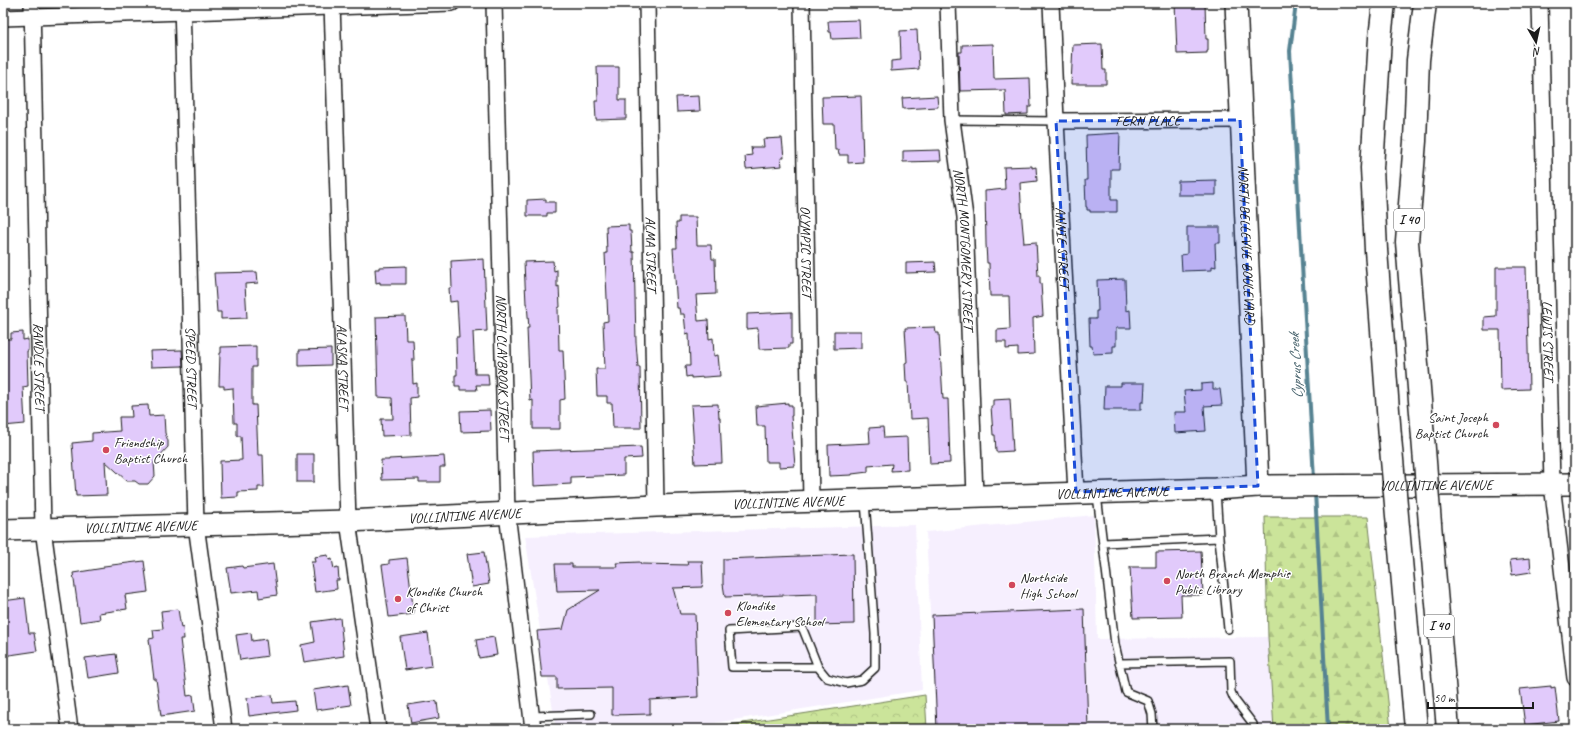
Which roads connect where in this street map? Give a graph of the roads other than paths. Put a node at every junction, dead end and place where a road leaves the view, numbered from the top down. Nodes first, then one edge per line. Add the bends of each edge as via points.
1 (452, 3) edge
2 (494, 3) edge
3 (647, 3) edge
4 (802, 3) edge
5 (948, 3) edge
6 (1051, 3) edge
7 (1236, 3) edge
8 (1384, 3) edge
9 (1425, 3) edge
10 (1540, 3) edge
11 (332, 5) edge
12 (182, 7) edge
13 (32, 10) edge
14 (3, 18) edge
15 (952, 120) junction
16 (1240, 120) junction
17 (1056, 121) junction
18 (1552, 484) junction
19 (1575, 484) edge
20 (1258, 486) junction
21 (1216, 489) junction
22 (1076, 492) junction
23 (1097, 492) junction
24 (975, 496) junction
25 (865, 499) junction
26 (811, 501) junction
27 (656, 506) junction
28 (507, 514) junction
29 (348, 521) junction
30 (196, 525) junction
31 (43, 529) junction
32 (3, 530) edge
33 (1219, 538) junction
34 (1103, 543) junction
35 (1228, 629) dead end
36 (1119, 663) junction
37 (818, 667) junction
38 (1575, 678) edge
39 (591, 714) dead end
40 (532, 723) edge
41 (70, 729) edge
42 (224, 729) edge
43 (378, 729) edge
44 (1152, 729) edge
45 (1253, 729) edge
46 (1416, 729) edge
47 (1448, 729) edge

1 - 11 street
2 - 28 street, NORTH CLAYBROOK STREET
3 - 27 street, ALMA STREET
4 - 26 street, OLYMPIC STREET
5 - 15 street, NORTH MONTGOMERY STREET
6 - 17 street, ANNIE STREET
7 - 16 street, NORTH BELLEVUE BOULEVARD
8 - 46 highway, I 40, bridge via 1372,168 1390,437
9 - 47 highway, I 40, bridge via 1418,60 1407,242
10 - 18 street, LEWIS STREET
11 - 12 street
11 - 29 street, ALASKA STREET
12 - 13 street
12 - 30 street, SPEED STREET
13 - 14 street
13 - 31 street, RANDLE STREET
15 - 17 lane
15 - 24 street, NORTH MONTGOMERY STREET via 965,217
16 - 17 street, FERN PLACE
16 - 20 street, NORTH BELLEVUE BOULEVARD
17 - 22 street, ANNIE STREET
18 - 19 street, VOLLINTINE AVENUE
18 - 20 street, VOLLINTINE AVENUE
18 - 38 street, LEWIS STREET
20 - 21 street, VOLLINTINE AVENUE
21 - 23 street, VOLLINTINE AVENUE
21 - 33 lane
22 - 23 street, VOLLINTINE AVENUE
22 - 24 street, VOLLINTINE AVENUE
23 - 34 lane
24 - 25 street, VOLLINTINE AVENUE
25 - 26 street, VOLLINTINE AVENUE
25 - 37 lane via 875,634 875,668 862,680 846,683 827,678
26 - 27 street, VOLLINTINE AVENUE
27 - 28 street, VOLLINTINE AVENUE
28 - 29 street, VOLLINTINE AVENUE
28 - 40 street, NORTH CLAYBROOK STREET
29 - 30 street, VOLLINTINE AVENUE
29 - 43 street, ALASKA STREET
30 - 31 street, VOLLINTINE AVENUE
30 - 42 street, SPEED STREET
31 - 32 street, VOLLINTINE AVENUE
31 - 41 street, RANDLE STREET
33 - 34 lane
33 - 35 lane
34 - 36 lane
36 - 44 lane via 1126,692 1148,701 1152,714
36 - 45 lane via 1230,661 1231,692 1253,724
37 - 37 lane via 732,668 729,631 802,627
39 - 40 lane

